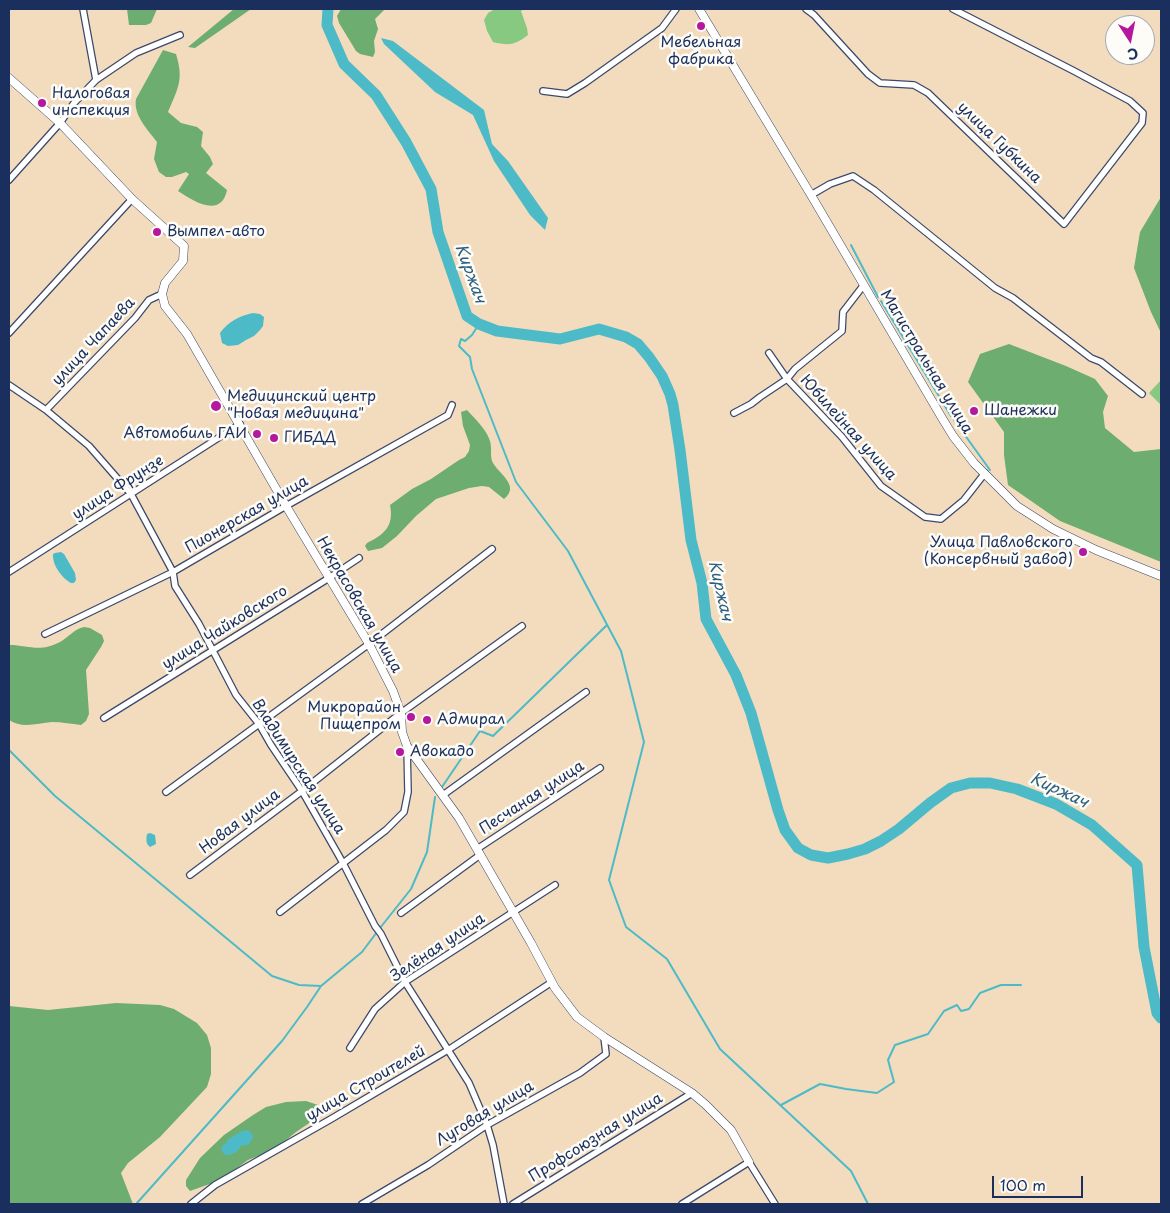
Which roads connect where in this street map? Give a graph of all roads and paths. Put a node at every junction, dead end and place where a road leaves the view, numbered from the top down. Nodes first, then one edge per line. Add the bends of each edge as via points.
1 (83, 9) edge
2 (676, 9) edge
3 (699, 9) edge
4 (806, 9) edge
5 (953, 9) edge
6 (180, 35) dead end
7 (9, 78) edge
8 (96, 80) junction
9 (543, 91) dead end
10 (60, 123) junction
11 (9, 180) edge
12 (811, 195) junction
13 (132, 199) junction
14 (863, 286) junction
15 (162, 294) junction
16 (9, 333) edge
17 (769, 353) dead end
18 (788, 380) junction
19 (9, 385) edge
20 (1142, 394) dead end
21 (452, 405) dead end
22 (46, 410) junction
23 (734, 413) dead end
24 (240, 424) junction
25 (985, 473) junction
26 (130, 494) junction
27 (286, 506) junction
28 (492, 549) dead end
29 (359, 558) dead end
30 (9, 572) edge
31 (173, 572) junction
32 (1161, 576) edge
33 (329, 578) junction
34 (522, 626) dead end
35 (46, 634) dead end
36 (368, 644) junction
37 (212, 651) junction
38 (586, 692) dead end
39 (400, 713) junction
40 (104, 718) dead end
41 (258, 724) junction
42 (408, 746) junction
43 (600, 768) dead end
44 (302, 791) junction
45 (166, 792) dead end
46 (443, 795) junction
47 (478, 852) junction
48 (343, 863) junction
49 (190, 875) dead end
50 (555, 885) dead end
51 (280, 912) dead end
52 (514, 912) junction
53 (401, 913) dead end
54 (404, 982) junction
55 (552, 982) junction
56 (604, 1037) junction
57 (350, 1048) dead end
58 (448, 1050) junction
59 (692, 1093) junction
60 (487, 1125) junction
61 (749, 1162) junction
62 (191, 1204) edge
63 (362, 1204) edge
64 (504, 1204) edge
65 (514, 1204) edge
66 (682, 1204) edge
67 (775, 1204) edge

1 - 8 street
2 - 9 street via 662,28 585,83 567,94
3 - 12 street, Магистральная улица
4 - 5 street, улица Губкина via 880,83 914,85 928,93 1064,224 1142,123 1143,113 1130,101
6 - 8 street via 136,53
7 - 10 street
8 - 10 street via 74,102
10 - 11 street
10 - 13 street
12 - 14 street, Магистральная улица
12 - 20 street via 853,176 994,288 1013,298
13 - 15 street via 184,246 183,261 165,283
13 - 16 street
14 - 18 street via 842,312 842,331 795,369
14 - 25 street, Магистральная улица via 953,436
15 - 22 street, улица Чапаева via 149,300
15 - 24 street, Некрасовская улица via 165,306 187,334
17 - 18 street, Юбилейная улица
18 - 23 street
18 - 25 street, Юбилейная улица via 842,437 880,486 925,517 941,519 964,500
19 - 22 street, Владимирская улица
21 - 27 street, Пионерская улица via 448,415
22 - 26 street, Владимирская улица via 89,446
24 - 26 street, улица Фрунзе
24 - 27 street, Некрасовская улица
25 - 32 street, Магистральная улица via 1017,506 1053,529
26 - 30 street, улица Фрунзе
26 - 31 street, Владимирская улица
27 - 31 street, Пионерская улица
27 - 33 street, Некрасовская улица
28 - 36 street
29 - 33 street, улица Чайковского
31 - 35 street, Пионерская улица
31 - 37 street, Владимирская улица via 175,586
33 - 36 street, Некрасовская улица
33 - 37 street, улица Чайковского
34 - 39 street, Новая улица
36 - 39 street, Некрасовская улица via 393,691
36 - 41 street
37 - 40 street, улица Чайковского
37 - 41 street, Владимирская улица via 236,695
38 - 46 street
39 - 42 street, Некрасовская улица via 402,732
39 - 44 street, Новая улица
41 - 44 street, Владимирская улица
41 - 45 street
42 - 46 street, Некрасовская улица
42 - 48 street via 408,792 404,812
43 - 47 street, Песчаная улица
44 - 48 street, Владимирская улица
44 - 49 street, Новая улица
46 - 47 street, Некрасовская улица
47 - 52 street, Некрасовская улица
47 - 53 street, Песчаная улица
48 - 51 street
48 - 54 street, Владимирская улица
50 - 52 street, Зелёная улица
52 - 54 street, Зелёная улица
52 - 55 street, Некрасовская улица
54 - 57 street, Зелёная улица via 376,1009
54 - 58 street, Владимирская улица
55 - 56 street, Некрасовская улица via 577,1017
55 - 58 street, улица Строителей
56 - 59 street, Некрасовская улица
56 - 60 street, Луговая улица via 606,1054 580,1073
58 - 60 street, Владимирская улица via 469,1083
58 - 62 street, улица Строителей via 215,1184
59 - 61 street, Некрасовская улица via 731,1130
59 - 65 street, Профсоюзная улица
60 - 63 street, Луговая улица
60 - 64 street, Владимирская улица
61 - 66 street
61 - 67 street

